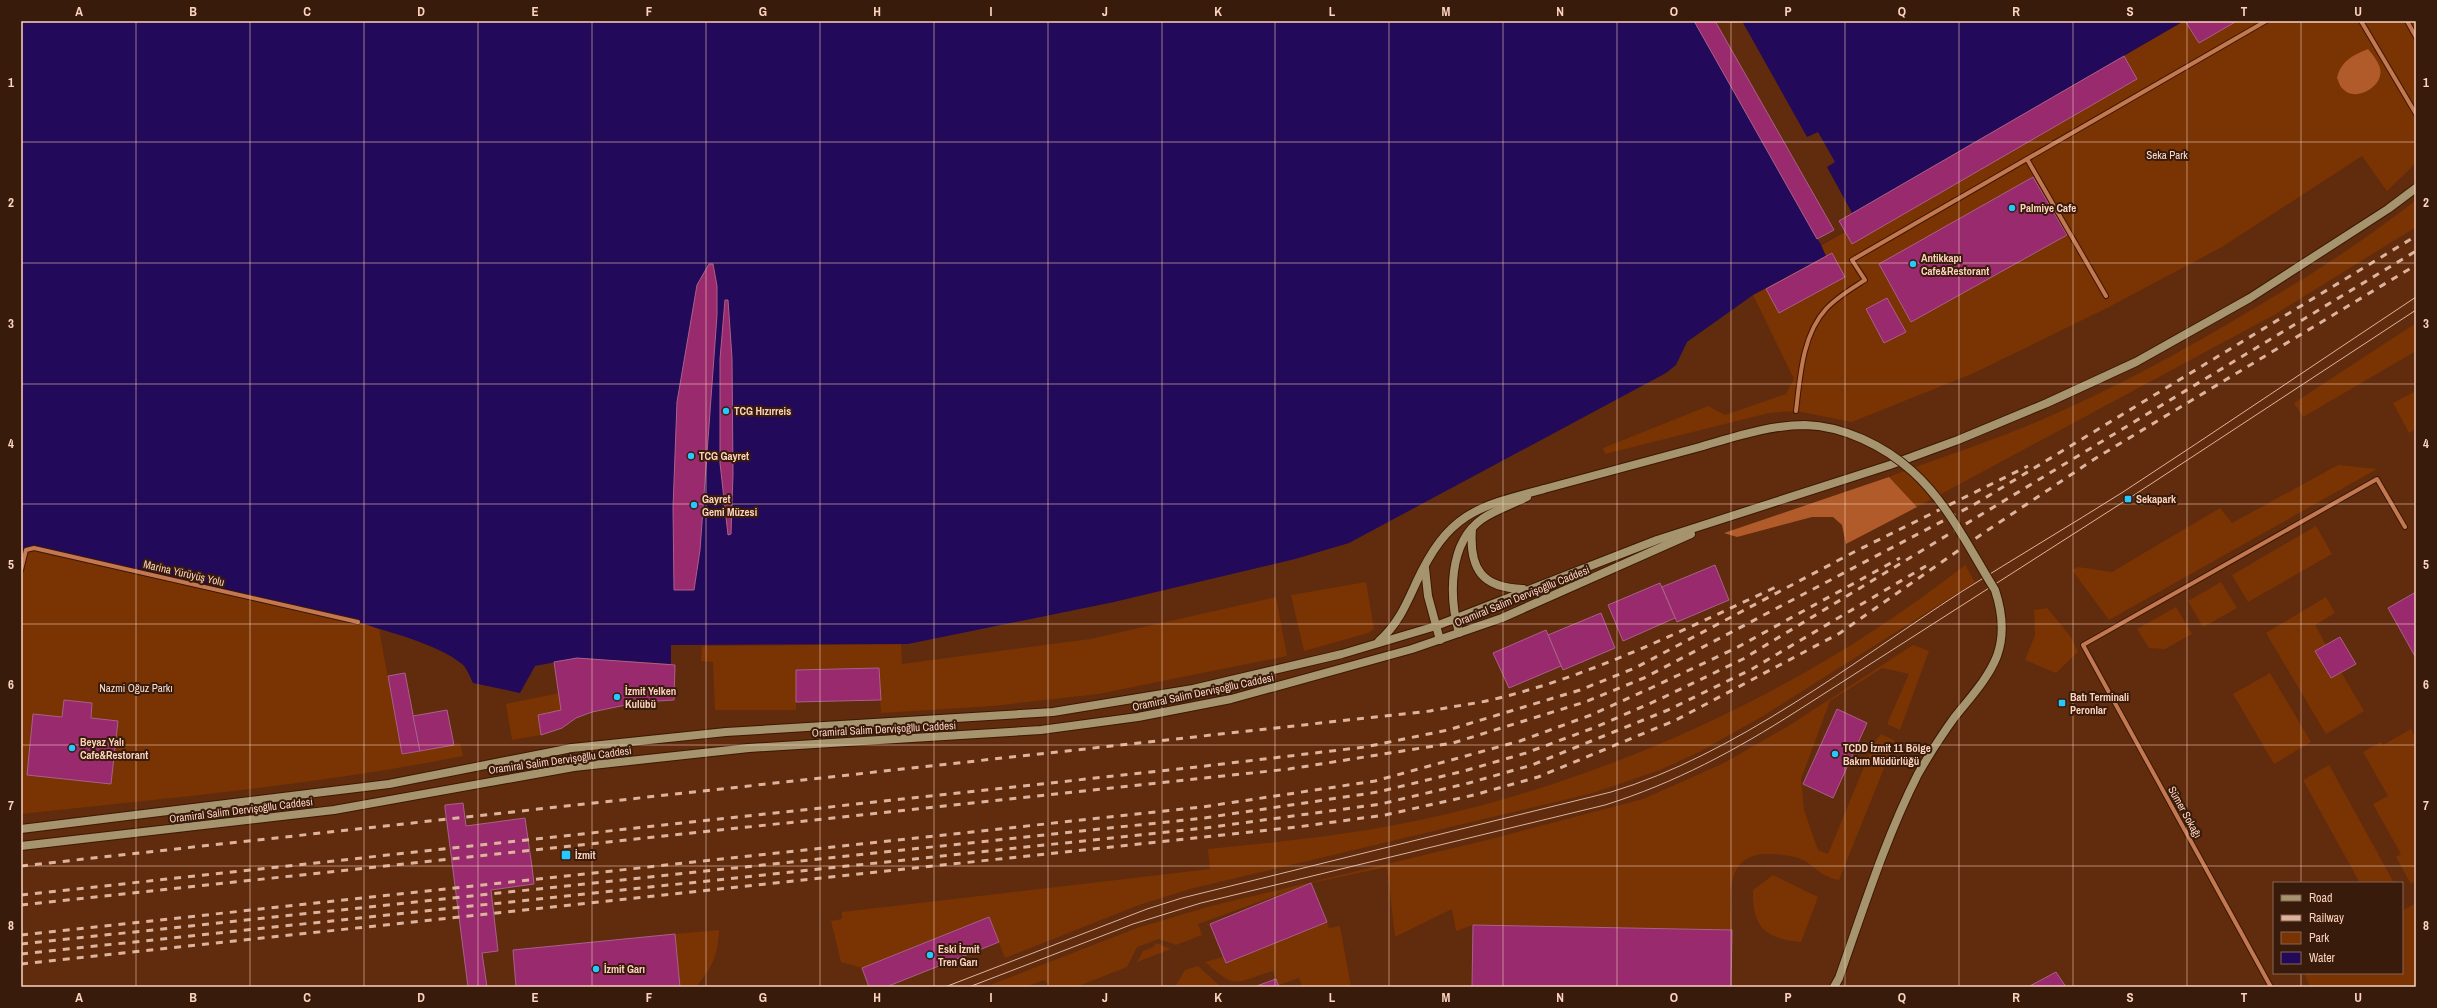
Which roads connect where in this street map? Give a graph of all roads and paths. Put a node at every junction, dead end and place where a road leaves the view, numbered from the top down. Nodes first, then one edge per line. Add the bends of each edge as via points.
1 (2266, 21) edge
2 (2361, 21) edge
3 (2407, 21) edge
4 (2416, 37) edge
5 (2416, 114) edge
6 (2027, 159) junction
7 (2416, 188) edge
8 (2106, 296) dead end
9 (1796, 411) dead end
10 (1544, 489) junction
11 (1719, 522) junction
12 (2405, 527) dead end
13 (1472, 529) junction
14 (1425, 568) junction
15 (21, 570) edge
16 (1526, 589) junction
17 (1455, 619) junction
18 (358, 622) dead end
19 (1436, 626) junction
20 (1459, 633) junction
21 (1440, 640) junction
22 (1377, 643) junction
23 (21, 830) edge
24 (21, 846) edge
25 (1835, 987) edge
26 (2271, 987) edge

1 - 6 street
2 - 5 street
3 - 4 street
6 - 8 street
6 - 9 street via 1852,260 1865,280 1837,299 1818,320 1805,352
7 - 11 main road via 2388,209 2250,298 2136,362 1958,440
10 - 13 main road via 1482,519
10 - 14 main road via 1484,506 1460,519 1449,529
10 - 25 main road, bridge via 1762,430 1807,425 1827,428 1864,440 1913,471 1940,503 1995,590 2002,622 1998,654 1981,684 1953,720 1918,774 1880,862
11 - 16 main road, Oramiral Salim Dervişoğllu Caddesi via 1623,552
11 - 20 main road, Oramiral Salim Dervişoğllu Caddesi via 1599,577 1502,618
12 - 26 street, Sümer Sokağı via 2377,479 2083,645
13 - 16 main road via 1474,561 1482,575 1500,587
13 - 17 main road via 1456,560 1453,601
14 - 19 main road via 1428,596
14 - 22 main road via 1393,629
15 - 18 street, Marina Yürüyüş Yolu via 26,550 34,548
16 - 17 main road, Oramiral Salim Dervişoğllu Caddesi
17 - 19 main road, Oramiral Salim Dervişoğllu Caddesi
17 - 20 main road
19 - 21 main road
19 - 22 main road, Oramiral Salim Dervişoğllu Caddesi
20 - 21 main road, Oramiral Salim Dervişoğllu Caddesi
21 - 24 main road, Oramiral Salim Dervişoğllu Caddesi via 1343,670 1231,699 1095,725 748,748 632,760 523,775 334,810
22 - 23 main road, Oramiral Salim Dervişoğllu Caddesi via 1193,689 1053,712 726,732 572,748 389,784

